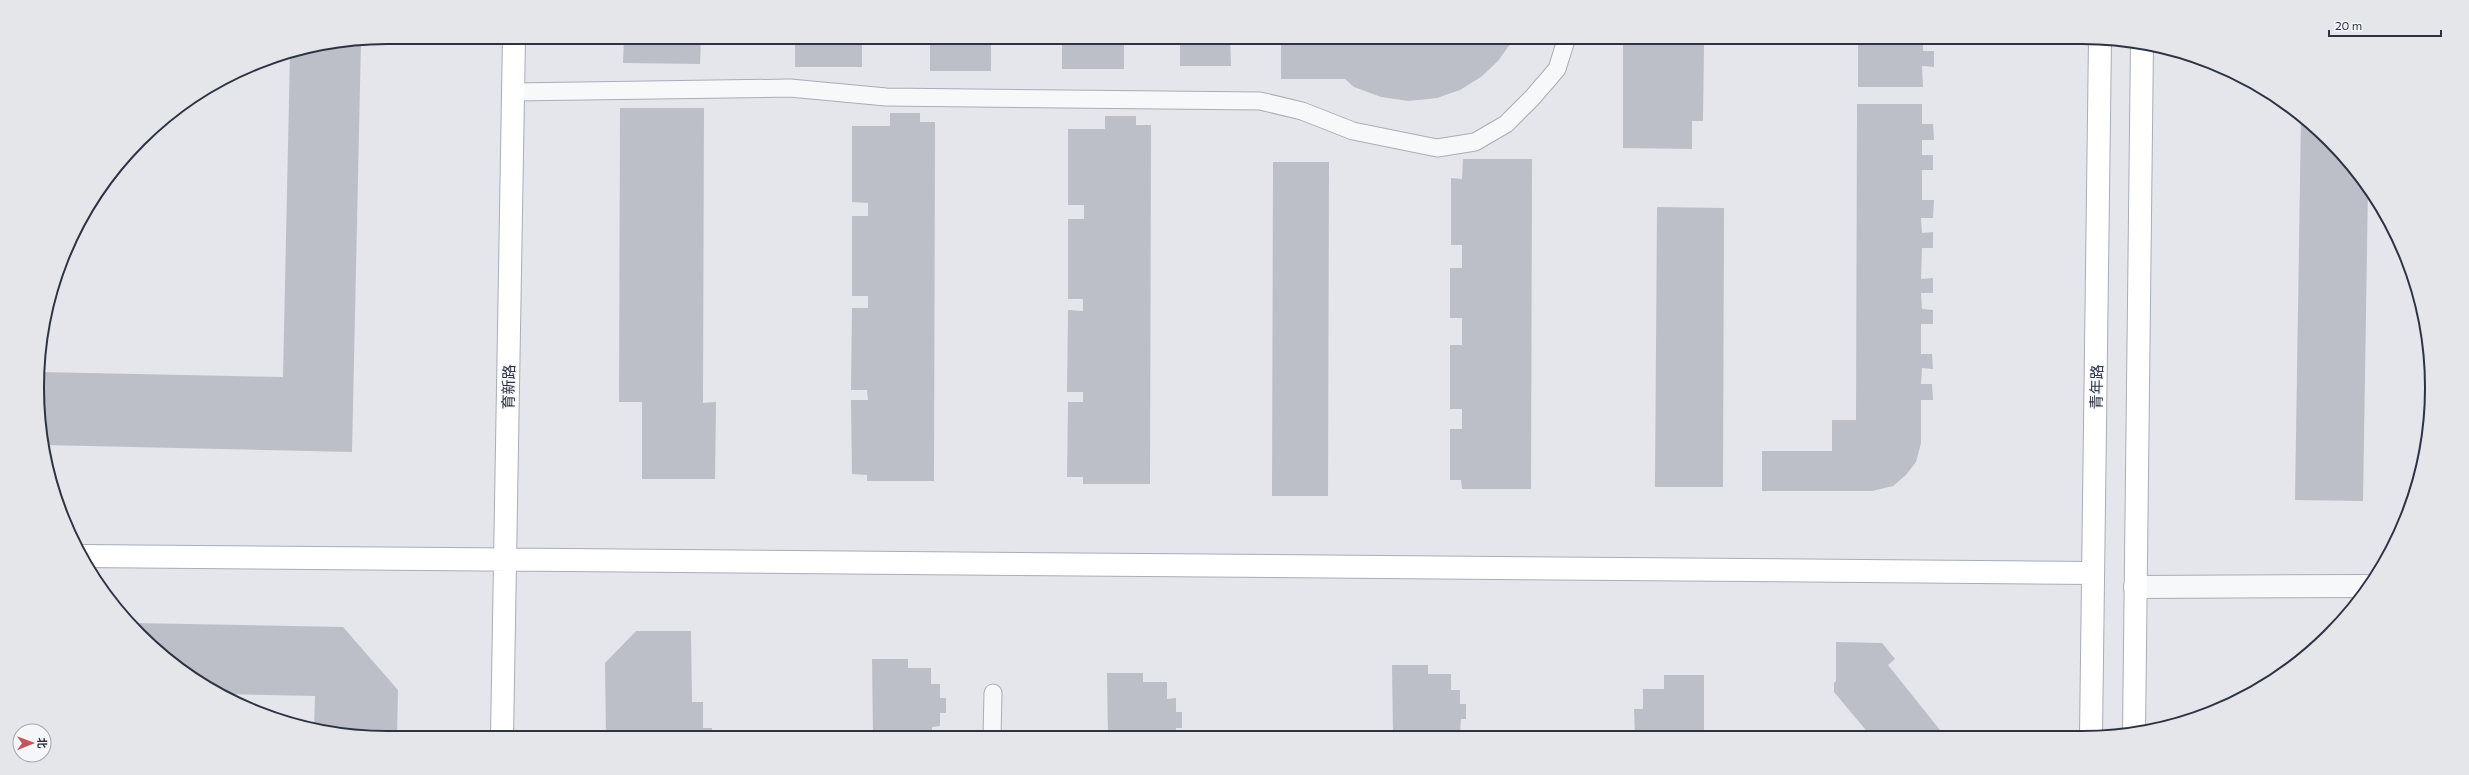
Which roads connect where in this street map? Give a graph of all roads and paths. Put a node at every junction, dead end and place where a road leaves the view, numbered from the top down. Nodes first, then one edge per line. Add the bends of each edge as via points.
1 (514, 44) edge
2 (1565, 44) edge
3 (2100, 45) edge
4 (2142, 50) edge
5 (513, 92) junction
6 (88, 556) edge
7 (505, 559) junction
8 (2093, 572) junction
9 (2362, 586) edge
10 (2135, 587) junction
11 (993, 693) dead end
12 (2134, 727) edge
13 (502, 731) edge
14 (992, 731) edge
15 (2091, 731) edge

1 - 5 street, 育新路
2 - 5 lane via 1557,69 1506,124 1475,142 1437,148 1353,131 1302,111 1260,101 886,97 790,88
3 - 8 street, 青年路
4 - 10 street
5 - 7 street, 育新路
6 - 7 street
7 - 8 street
7 - 13 street, 育新路
8 - 15 street, 青年路
9 - 10 street
10 - 12 street
11 - 14 lane

